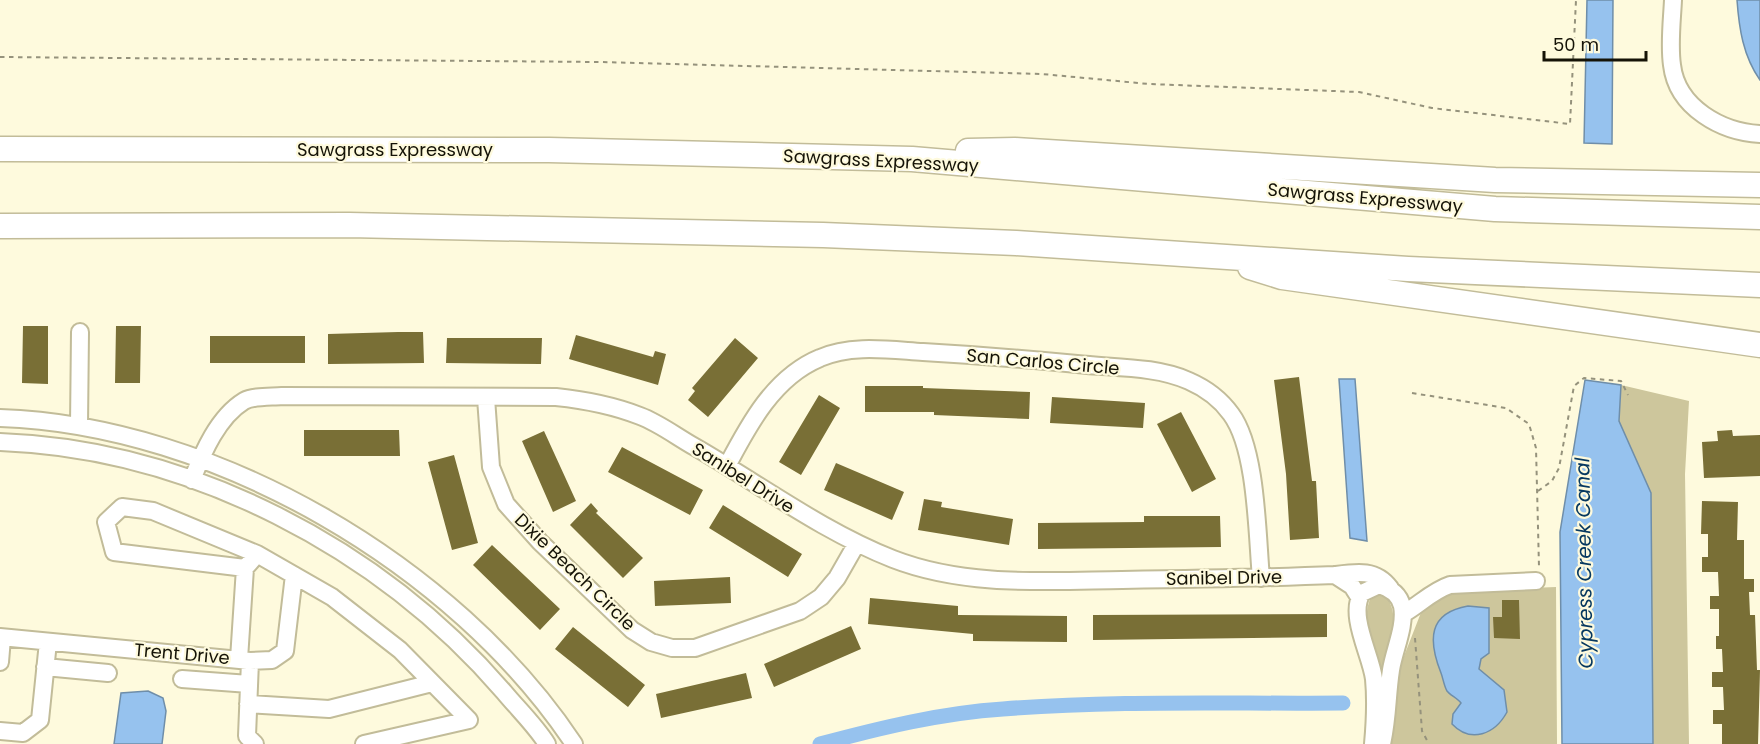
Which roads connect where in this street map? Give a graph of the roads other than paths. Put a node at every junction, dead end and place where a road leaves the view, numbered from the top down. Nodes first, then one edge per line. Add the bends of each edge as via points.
1 (1673, 0) edge
2 (1760, 134) edge
3 (0, 149) edge
4 (912, 159) junction
5 (1760, 185) edge
6 (1760, 216) edge
7 (0, 226) edge
8 (1210, 254) junction
9 (1760, 285) edge
10 (80, 332) dead end
11 (1760, 345) edge
12 (486, 398) junction
13 (0, 418) edge
14 (78, 425) junction
15 (0, 442) edge
16 (200, 458) junction
17 (727, 466) junction
18 (192, 480) junction
19 (857, 543) junction
20 (257, 554) junction
21 (245, 568) junction
22 (294, 575) junction
23 (1335, 575) junction
24 (1260, 578) junction
25 (1536, 581) road end
26 (1391, 589) junction
27 (1359, 597) junction
28 (1408, 611) junction
29 (1, 637) edge
30 (48, 642) junction
31 (244, 660) junction
32 (0, 662) edge
33 (45, 668) junction
34 (108, 673) dead end
35 (182, 679) dead end
36 (432, 683) junction
37 (249, 684) junction
38 (248, 704) junction
39 (0, 731) edge
40 (255, 744) edge
41 (364, 744) edge
42 (547, 744) edge
43 (574, 744) edge
44 (1373, 744) edge
45 (1382, 744) edge

1 - 2 street via 1672,68 1683,93 1699,112 1719,126
3 - 4 highway, Sawgrass Expressway via 549,150
4 - 5 highway via 968,150 1015,150 1495,180
4 - 6 highway, Sawgrass Expressway via 1495,209
7 - 8 highway via 349,225 799,234
8 - 9 highway via 1408,269
8 - 11 highway via 1282,277
10 - 14 street
12 - 16 street, Sanibel Drive via 282,396 246,400 225,416
12 - 17 street, Sanibel Drive via 556,397 599,402 642,416
12 - 19 street, Dixie Beach Circle via 491,466 506,504 632,630 651,642 672,648 695,648 800,611 821,597 837,578
13 - 14 street
14 - 16 street via 142,439
15 - 18 street via 78,450
16 - 18 street, Sanibel Drive
16 - 43 street via 272,490 388,558 506,660
17 - 19 street, Sanibel Drive via 800,513
17 - 24 street, San Carlos Circle via 750,421 793,374 820,357 848,351 994,356 1162,373 1189,380 1213,394 1232,415 1245,445 1254,497
18 - 42 street via 264,510 378,575 440,624 491,676
19 - 24 street, Sanibel Drive via 894,560 936,572 984,579 1035,582
20 - 21 street
20 - 21 street via 153,511 122,507 106,522 114,552
20 - 22 street
21 - 31 street
22 - 31 street, Trent Drive via 285,651 272,660
22 - 36 street via 333,597 400,650
23 - 24 street, Sanibel Drive
23 - 26 street, Sanibel Drive via 1373,573
23 - 27 street via 1352,586
25 - 28 street via 1450,585
26 - 27 street via 1379,585
26 - 28 street
27 - 44 street via 1362,639 1374,676
28 - 45 street via 1391,670 1389,716
29 - 30 street, Trent Drive
29 - 32 street
30 - 31 street, Trent Drive
30 - 33 street
31 - 37 street
33 - 34 street
33 - 39 street via 40,720 23,733
35 - 37 street
36 - 38 street via 329,709
36 - 41 street via 469,720
37 - 38 street
38 - 40 street via 247,736

